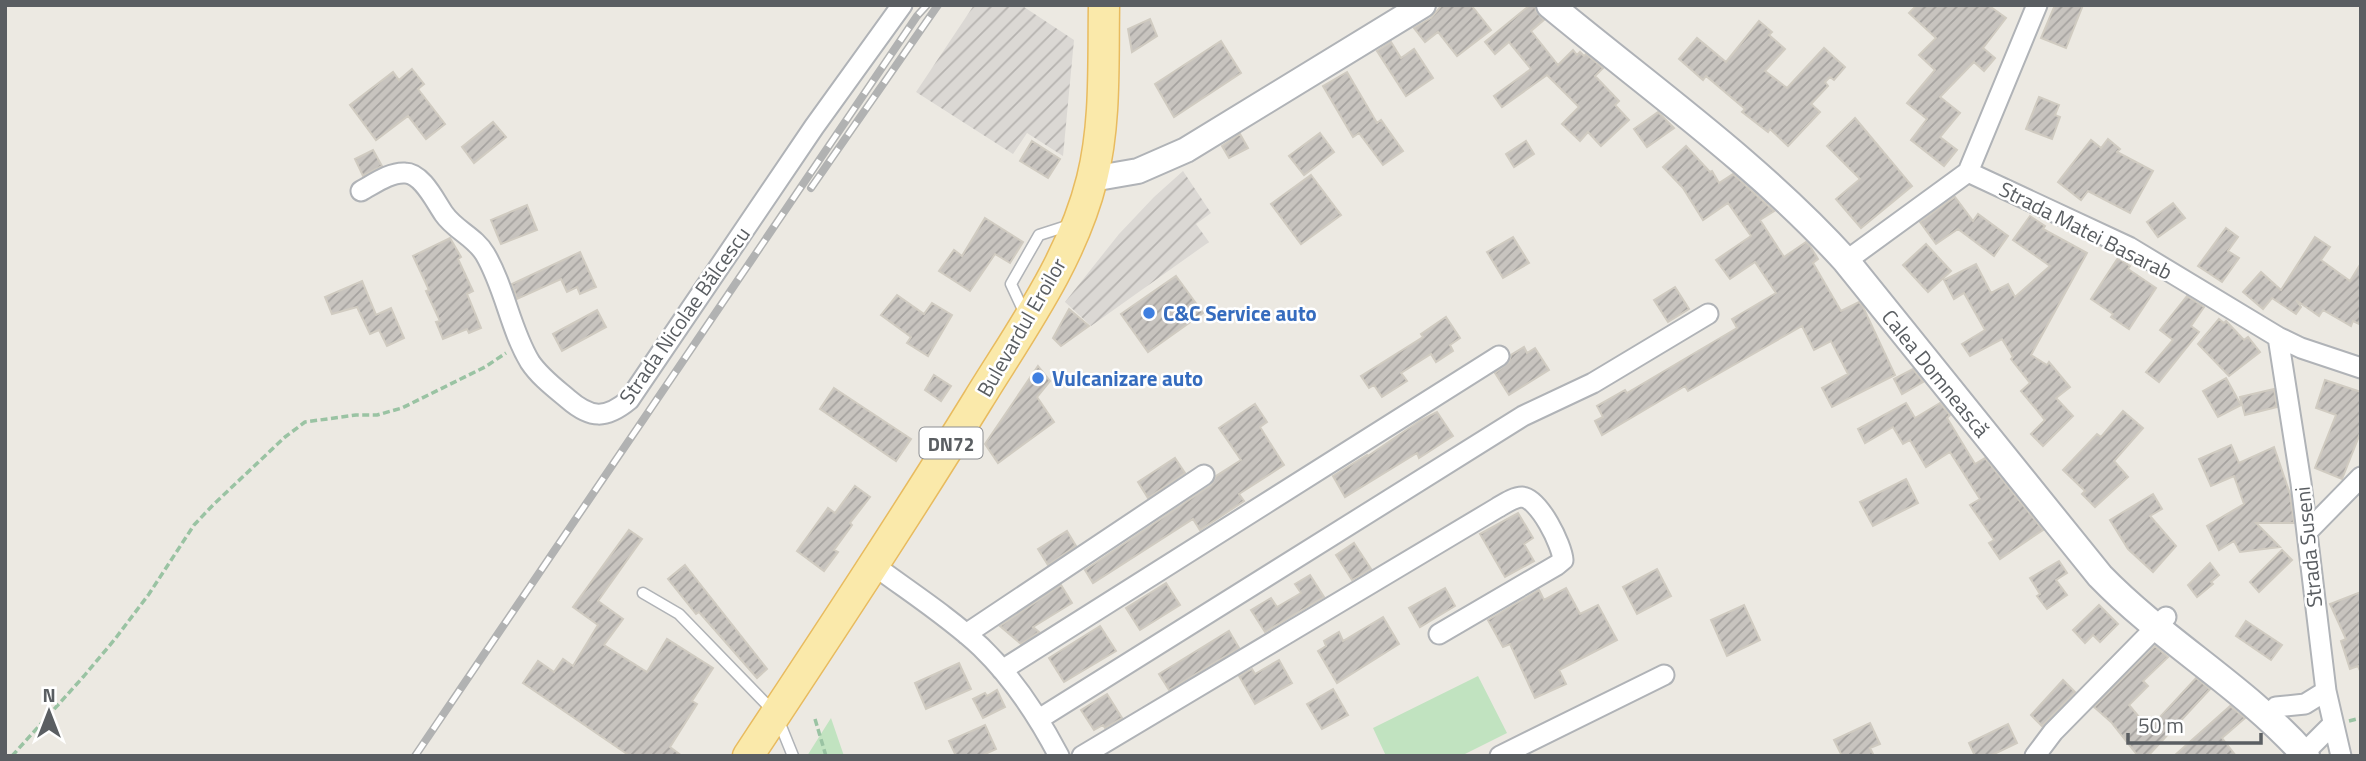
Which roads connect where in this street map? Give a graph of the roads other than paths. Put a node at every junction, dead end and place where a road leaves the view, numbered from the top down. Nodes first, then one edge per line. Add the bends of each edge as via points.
1 (902, 5) edge
2 (1104, 5) edge
3 (1423, 5) edge
4 (1550, 5) edge
5 (1571, 5) edge
6 (2037, 5) edge
7 (1968, 172) junction
8 (1092, 179) junction
9 (361, 191) dead end
10 (1853, 257) junction
11 (1708, 314) dead end
12 (2278, 337) junction
13 (1499, 356) dead end
14 (2361, 368) edge
15 (1204, 475) dead end
16 (2361, 477) edge
17 (2307, 532) junction
18 (875, 566) junction
19 (643, 593) dead end
20 (2161, 622) junction
21 (966, 634) junction
22 (1439, 634) dead end
23 (1002, 670) junction
24 (1664, 676) dead end
25 (2326, 691) junction
26 (2276, 706) junction
27 (776, 714) junction
28 (1039, 719) junction
29 (2333, 724) junction
30 (2312, 752) edge
31 (748, 756) edge
32 (793, 756) edge
33 (1059, 756) edge
34 (1082, 756) edge
35 (1500, 756) edge
36 (2035, 756) edge
37 (2341, 756) edge

1 - 9 street, Strada Nicolae Bălcescu via 629,400 616,411 591,413 546,381 521,343 483,251 450,223 413,174 394,174
2 - 8 main road, Bulevardul Eroilor / DN72 via 1100,129
3 - 8 street via 1186,150 1138,171
4 - 10 main road, Calea Domnească
5 - 10 main road, Calea Domnească via 1768,165 1820,212
6 - 7 street
7 - 10 street
7 - 12 street, Strada Matei Basarab via 2129,247
8 - 18 main road, Bulevardul Eroilor / DN72 via 1079,222 1058,265
10 - 20 main road, Calea Domnească via 2111,569
11 - 28 street via 1593,383 1522,416
12 - 14 street, Strada Matei Basarab
12 - 17 street, Strada Suseni
13 - 23 street
15 - 21 street
16 - 17 street
17 - 25 street, Strada Suseni
18 - 21 street
18 - 27 main road, Bulevardul Eroilor / DN72
19 - 27 lane via 679,614
20 - 26 main road, Calea Domnească
20 - 30 main road, Calea Domnească
20 - 36 street
21 - 23 street
22 - 34 street via 1563,560 1560,544 1530,499 1514,499 1497,508
23 - 28 street
24 - 35 street
25 - 26 street via 2305,704
25 - 29 street, Strada Suseni
26 - 30 main road, Calea Domnească
27 - 31 main road, Bulevardul Eroilor / DN72
27 - 32 lane
28 - 33 street
29 - 30 street
29 - 37 street, Strada Suseni

